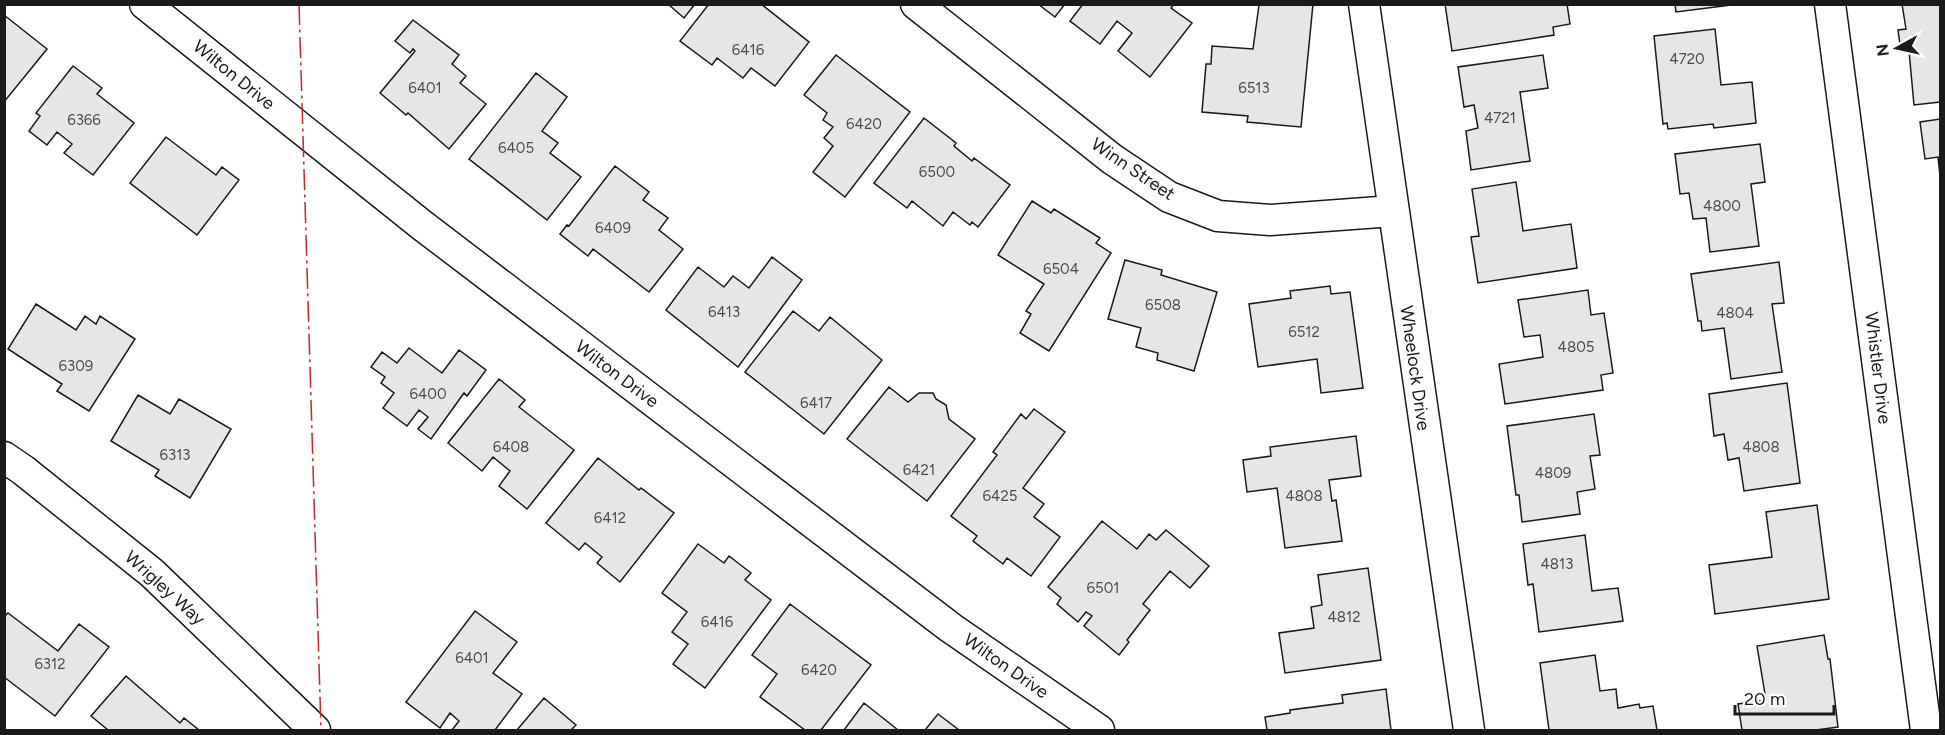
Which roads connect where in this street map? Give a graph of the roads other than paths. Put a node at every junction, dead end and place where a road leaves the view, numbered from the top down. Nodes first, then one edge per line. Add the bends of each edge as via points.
1 (145, 4) edge
2 (916, 4) edge
3 (1364, 4) edge
4 (1830, 4) edge
5 (1393, 211) junction
6 (4, 457) edge
7 (315, 730) edge
8 (1099, 730) edge
9 (1469, 730) edge
10 (1926, 730) edge

1 - 8 street, Wilton Drive via 423,226 922,606
2 - 5 street, Winn Street via 1112,159 1169,196 1218,216 1270,220
3 - 5 street, Wheelock Drive
4 - 10 street, Whistler Drive
5 - 9 street, Wheelock Drive
6 - 7 street, Wrigley Way via 152,573

